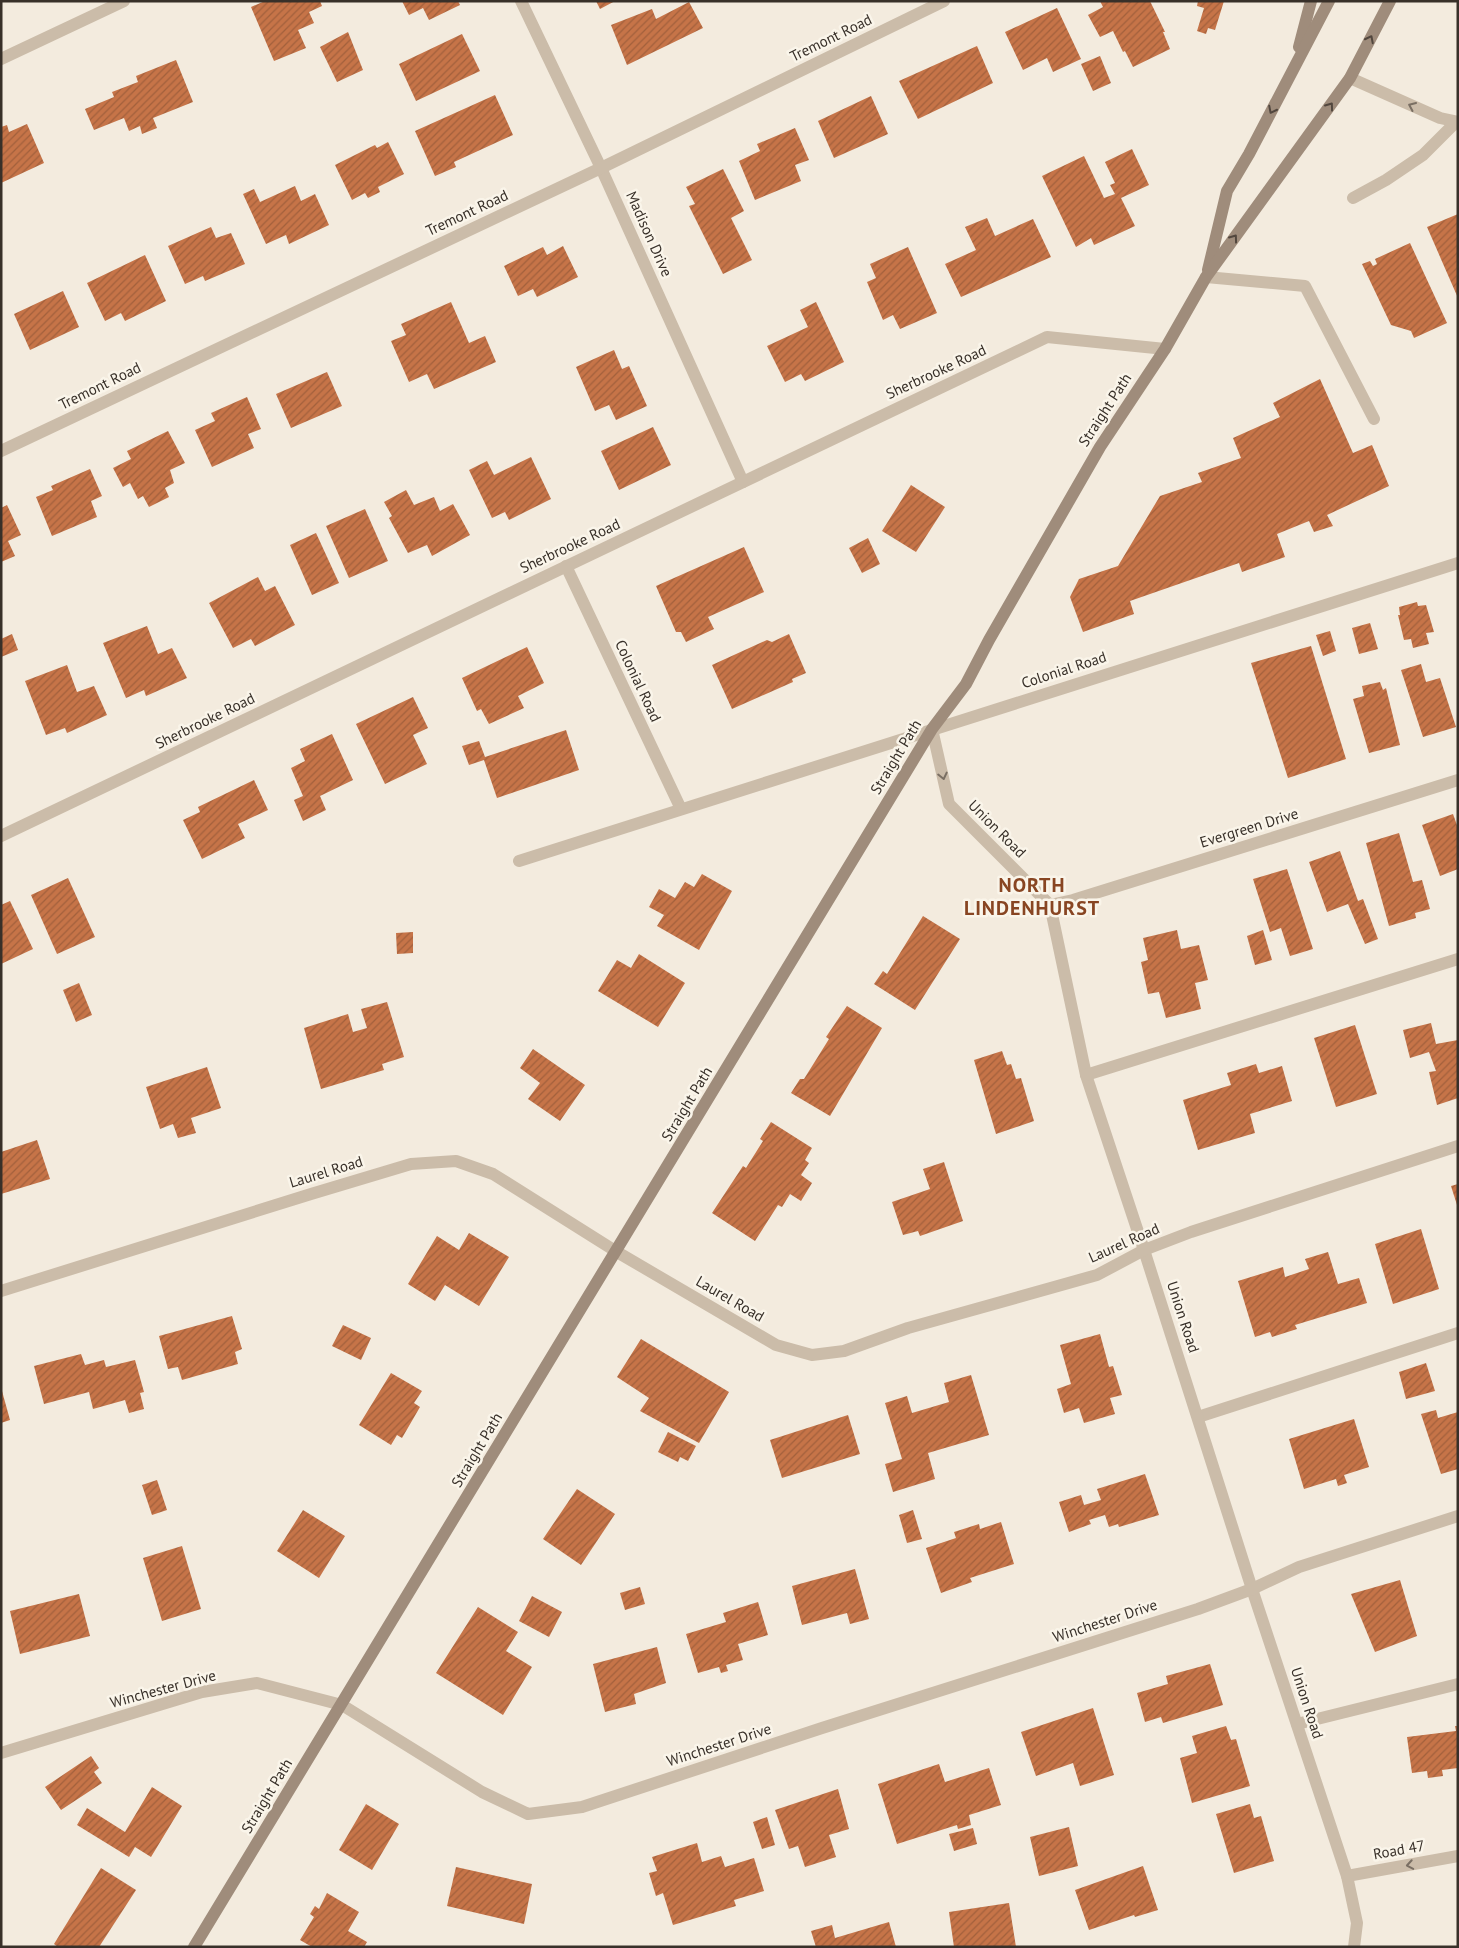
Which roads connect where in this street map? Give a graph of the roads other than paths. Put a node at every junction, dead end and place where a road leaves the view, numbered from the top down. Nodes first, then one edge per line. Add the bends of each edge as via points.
1 (124, 1) edge
2 (521, 1) edge
3 (944, 1) edge
4 (1311, 1) edge
5 (1329, 1) edge
6 (1390, 1) edge
7 (1, 60) edge
8 (1294, 67) junction
9 (1350, 78) junction
10 (1457, 122) edge
11 (601, 168) junction
12 (1354, 198) dead end
13 (1206, 277) junction
14 (1164, 349) junction
15 (1374, 419) dead end
16 (1, 451) edge
17 (743, 482) junction
18 (1458, 563) edge
19 (566, 566) junction
20 (932, 729) junction
21 (1458, 780) edge
22 (681, 809) junction
23 (1, 836) edge
24 (519, 861) dead end
25 (1050, 905) junction
26 (1458, 959) edge
27 (1086, 1075) junction
28 (1458, 1146) edge
29 (1144, 1250) junction
30 (617, 1252) junction
31 (1, 1291) edge
32 (1458, 1333) edge
33 (1198, 1417) junction
34 (1458, 1516) edge
35 (1252, 1589) junction
36 (1458, 1684) edge
37 (342, 1705) junction
38 (1297, 1724) junction
39 (1, 1753) edge
40 (1458, 1856) edge
41 (1347, 1876) junction
42 (194, 1947) edge
43 (1354, 1947) edge

1 - 7 street
2 - 11 street, Madison Drive
3 - 11 street, Tremont Road
4 - 8 main road
5 - 8 main road, Straight Path
9 -> 6 main road, Straight Path
8 -> 13 main road, Straight Path via 1227,191
10 -> 9 street via 1440,118
13 -> 9 main road, Straight Path
10 - 12 street via 1422,155
11 - 16 street, Tremont Road
11 - 17 street, Madison Drive
13 - 14 main road, Straight Path
13 - 15 street via 1305,286
14 - 17 street, Sherbrooke Road via 1047,337
14 - 20 main road, Straight Path via 1100,447 966,684
17 - 19 street, Sherbrooke Road
18 - 20 street, Colonial Road
19 - 22 street, Colonial Road
19 - 23 street, Sherbrooke Road
20 - 22 street, Colonial Road
20 -> 25 street, Union Road via 949,804
20 - 30 main road, Straight Path
21 - 25 street, Evergreen Drive
22 - 24 street, Colonial Road
25 - 27 street, Union Road
26 - 27 street
27 - 29 street, Union Road
28 - 29 street, Laurel Road
29 - 30 street, Laurel Road via 1097,1275 908,1328 844,1351 812,1355 776,1345
29 - 33 street, Union Road
30 - 31 street, Laurel Road via 493,1174 456,1161 411,1164
30 - 37 main road, Straight Path
32 - 33 street
33 - 35 street, Union Road
34 - 35 street, Winchester Drive via 1299,1567
35 - 37 street, Winchester Drive via 582,1807 528,1814 482,1792
35 - 38 street, Union Road
36 - 38 street
37 - 39 street, Winchester Drive via 257,1683 202,1692
37 - 42 main road, Straight Path
38 - 41 street, Union Road
40 -> 41 street, Road 47
41 - 43 street, Union Road via 1358,1923

